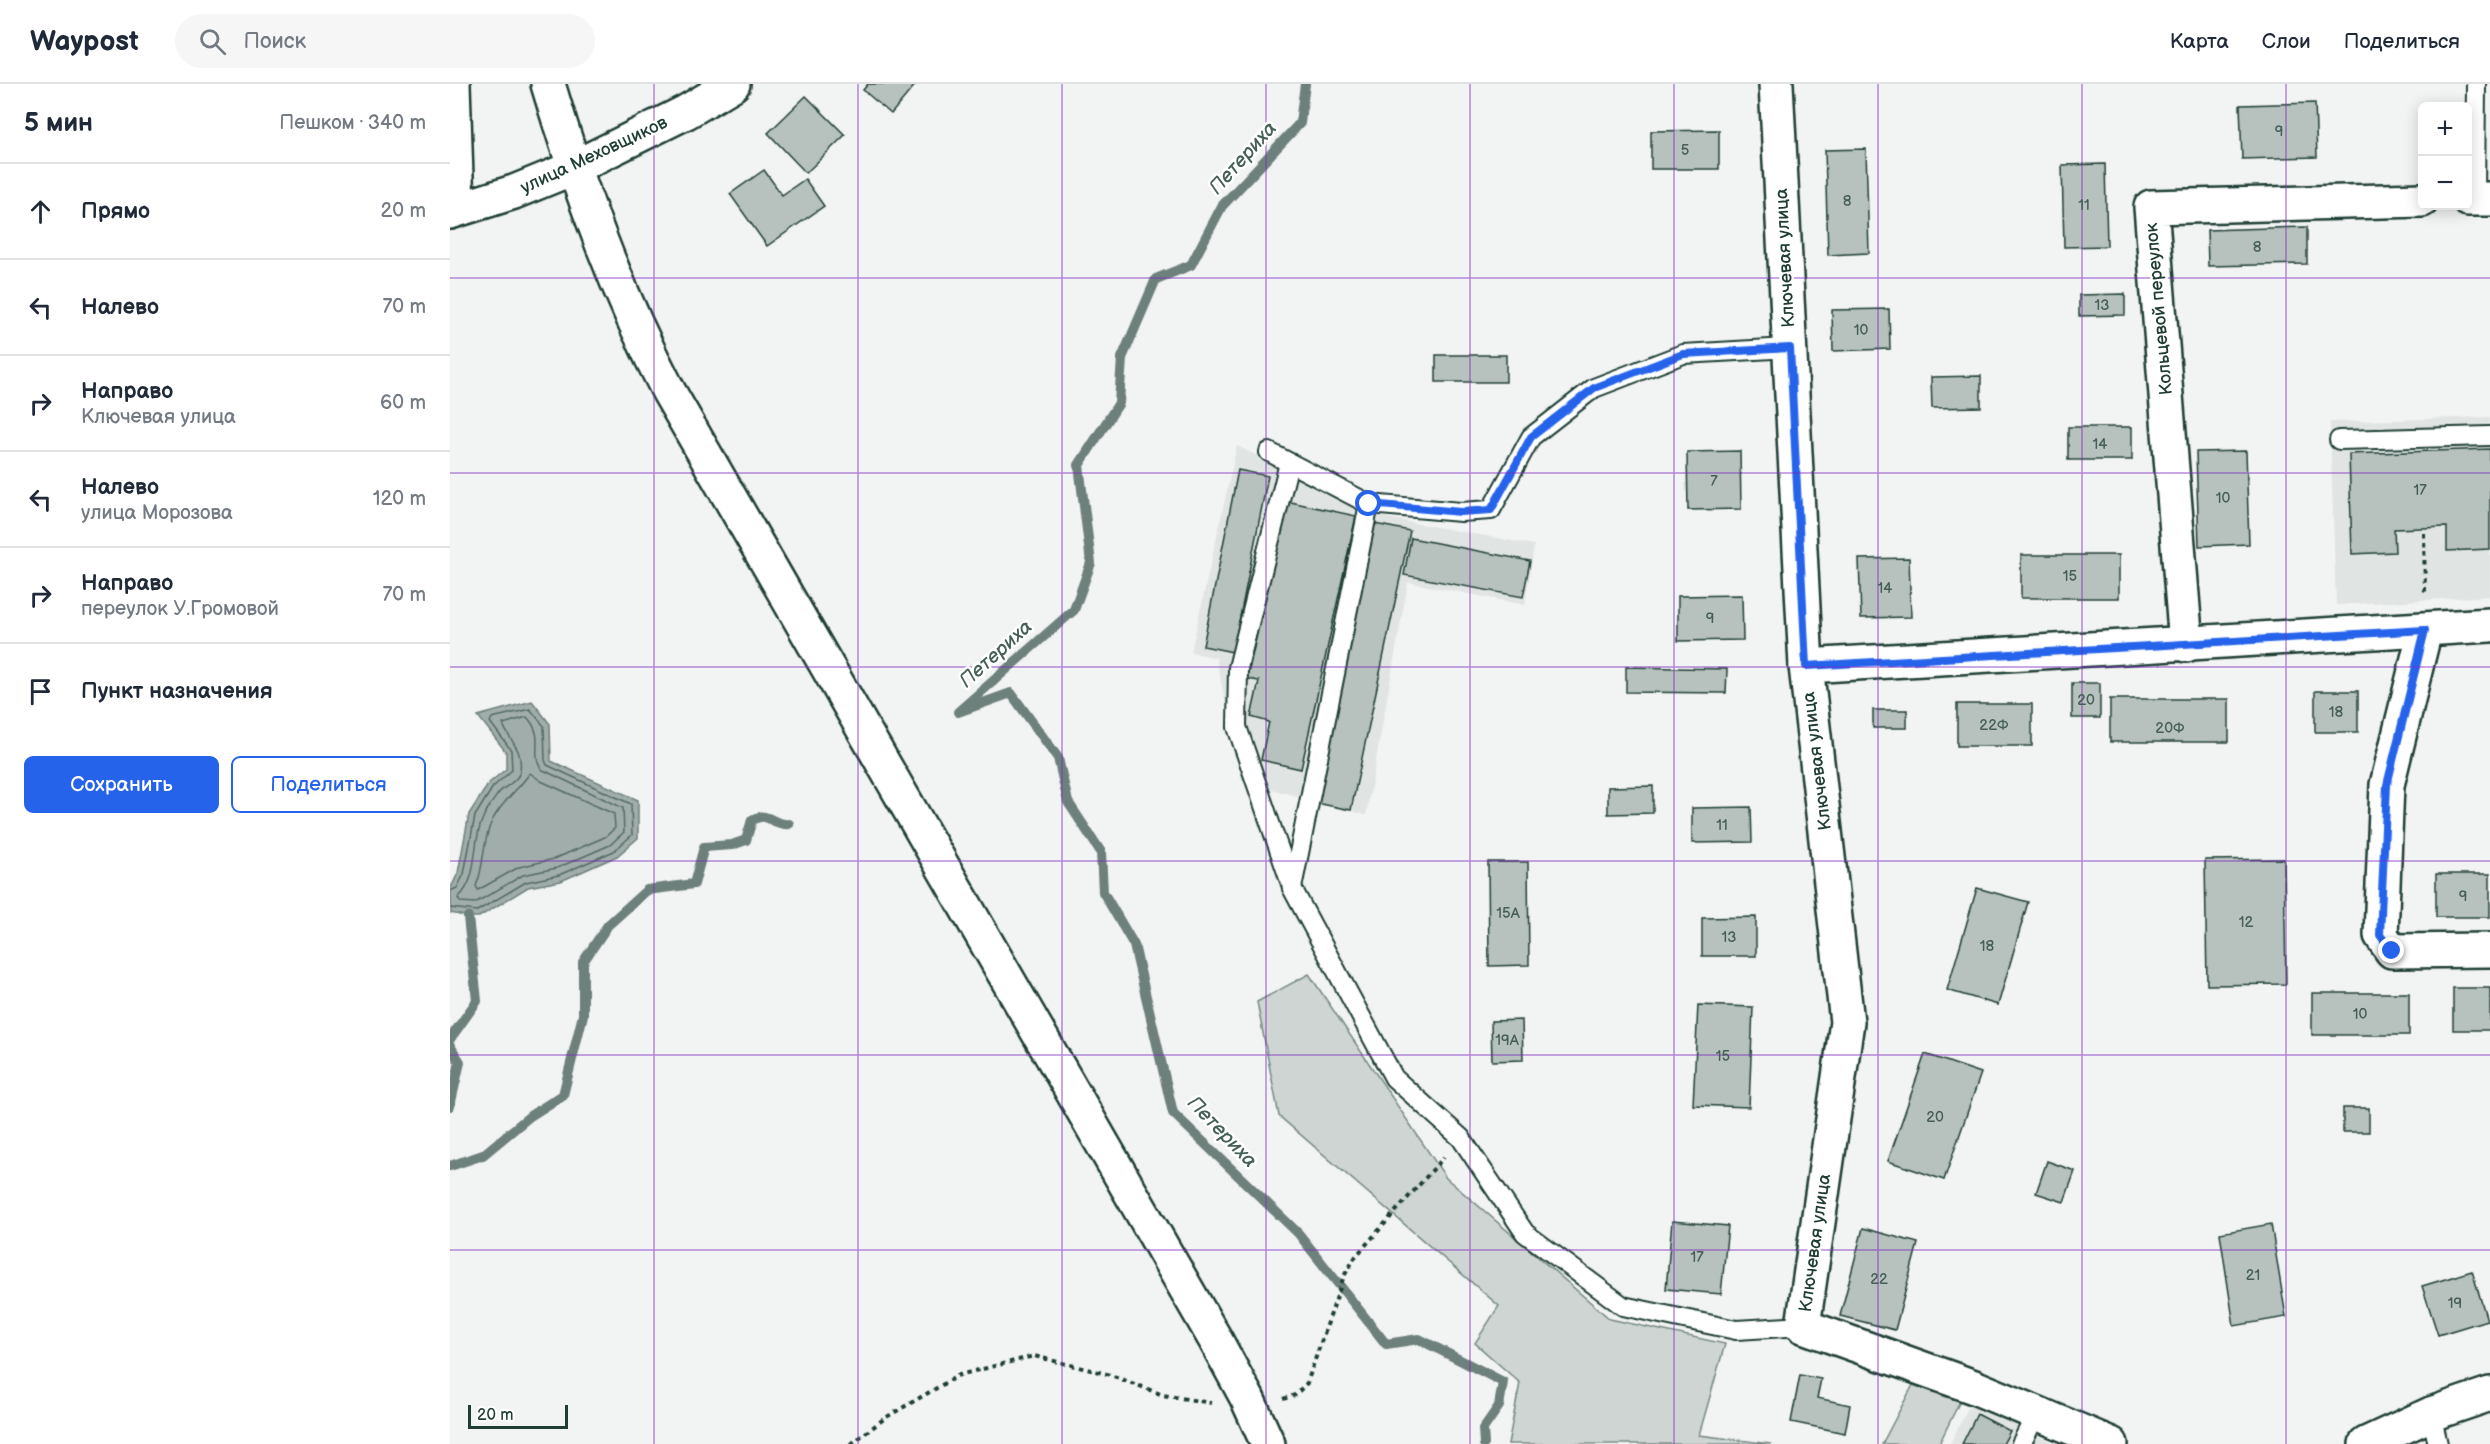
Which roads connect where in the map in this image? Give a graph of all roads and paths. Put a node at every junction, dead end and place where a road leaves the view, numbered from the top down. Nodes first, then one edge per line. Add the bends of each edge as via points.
1 (453, 84) edge
2 (548, 84) edge
3 (733, 84) edge
4 (1776, 84) edge
5 (2476, 84) edge
6 (573, 168) junction
7 (2477, 199) edge
8 (2418, 200) edge
9 (454, 211) edge
10 (1790, 348) junction
11 (2490, 436) edge
12 (2339, 440) dead end
13 (1269, 452) dead end
14 (1289, 463) junction
15 (1369, 504) junction
16 (2424, 533) dead end
17 (2490, 625) edge
18 (2425, 630) junction
19 (2186, 645) junction
20 (1806, 666) junction
21 (1292, 888) junction
22 (2490, 950) edge
23 (1803, 1326) junction
24 (2490, 1394) edge
25 (2037, 1413) junction
26 (2434, 1429) edge
27 (1268, 1444) edge
28 (2021, 1444) edge
29 (2111, 1444) edge
30 (2366, 1444) edge

1 - 9 street
2 - 6 street
3 - 6 street, улица Меховщиков
4 - 10 street, Ключевая улица
5 - 7 lane
6 - 9 street, улица Меховщиков
6 - 27 street via 638,334 669,392 1215,1339
8 - 19 street, Кольцевой переулок via 2151,207
10 - 15 lane via 1683,354 1594,388 1531,437 1491,510 1461,512
10 - 20 street, Ключевая улица
11 - 12 lane
13 - 14 lane
14 - 15 lane
14 - 21 lane via 1238,668 1237,727
15 - 21 lane
16 - 18 path
17 - 18 street
18 - 19 street
18 - 22 street via 2387,785 2380,935 2392,951
19 - 20 street
20 - 23 street, Ключевая улица via 1847,1022
21 - 23 lane via 1394,1078 1461,1138 1525,1233 1623,1306 1736,1330
23 - 25 street
24 - 26 street
25 - 28 lane
25 - 29 street
26 - 30 street

